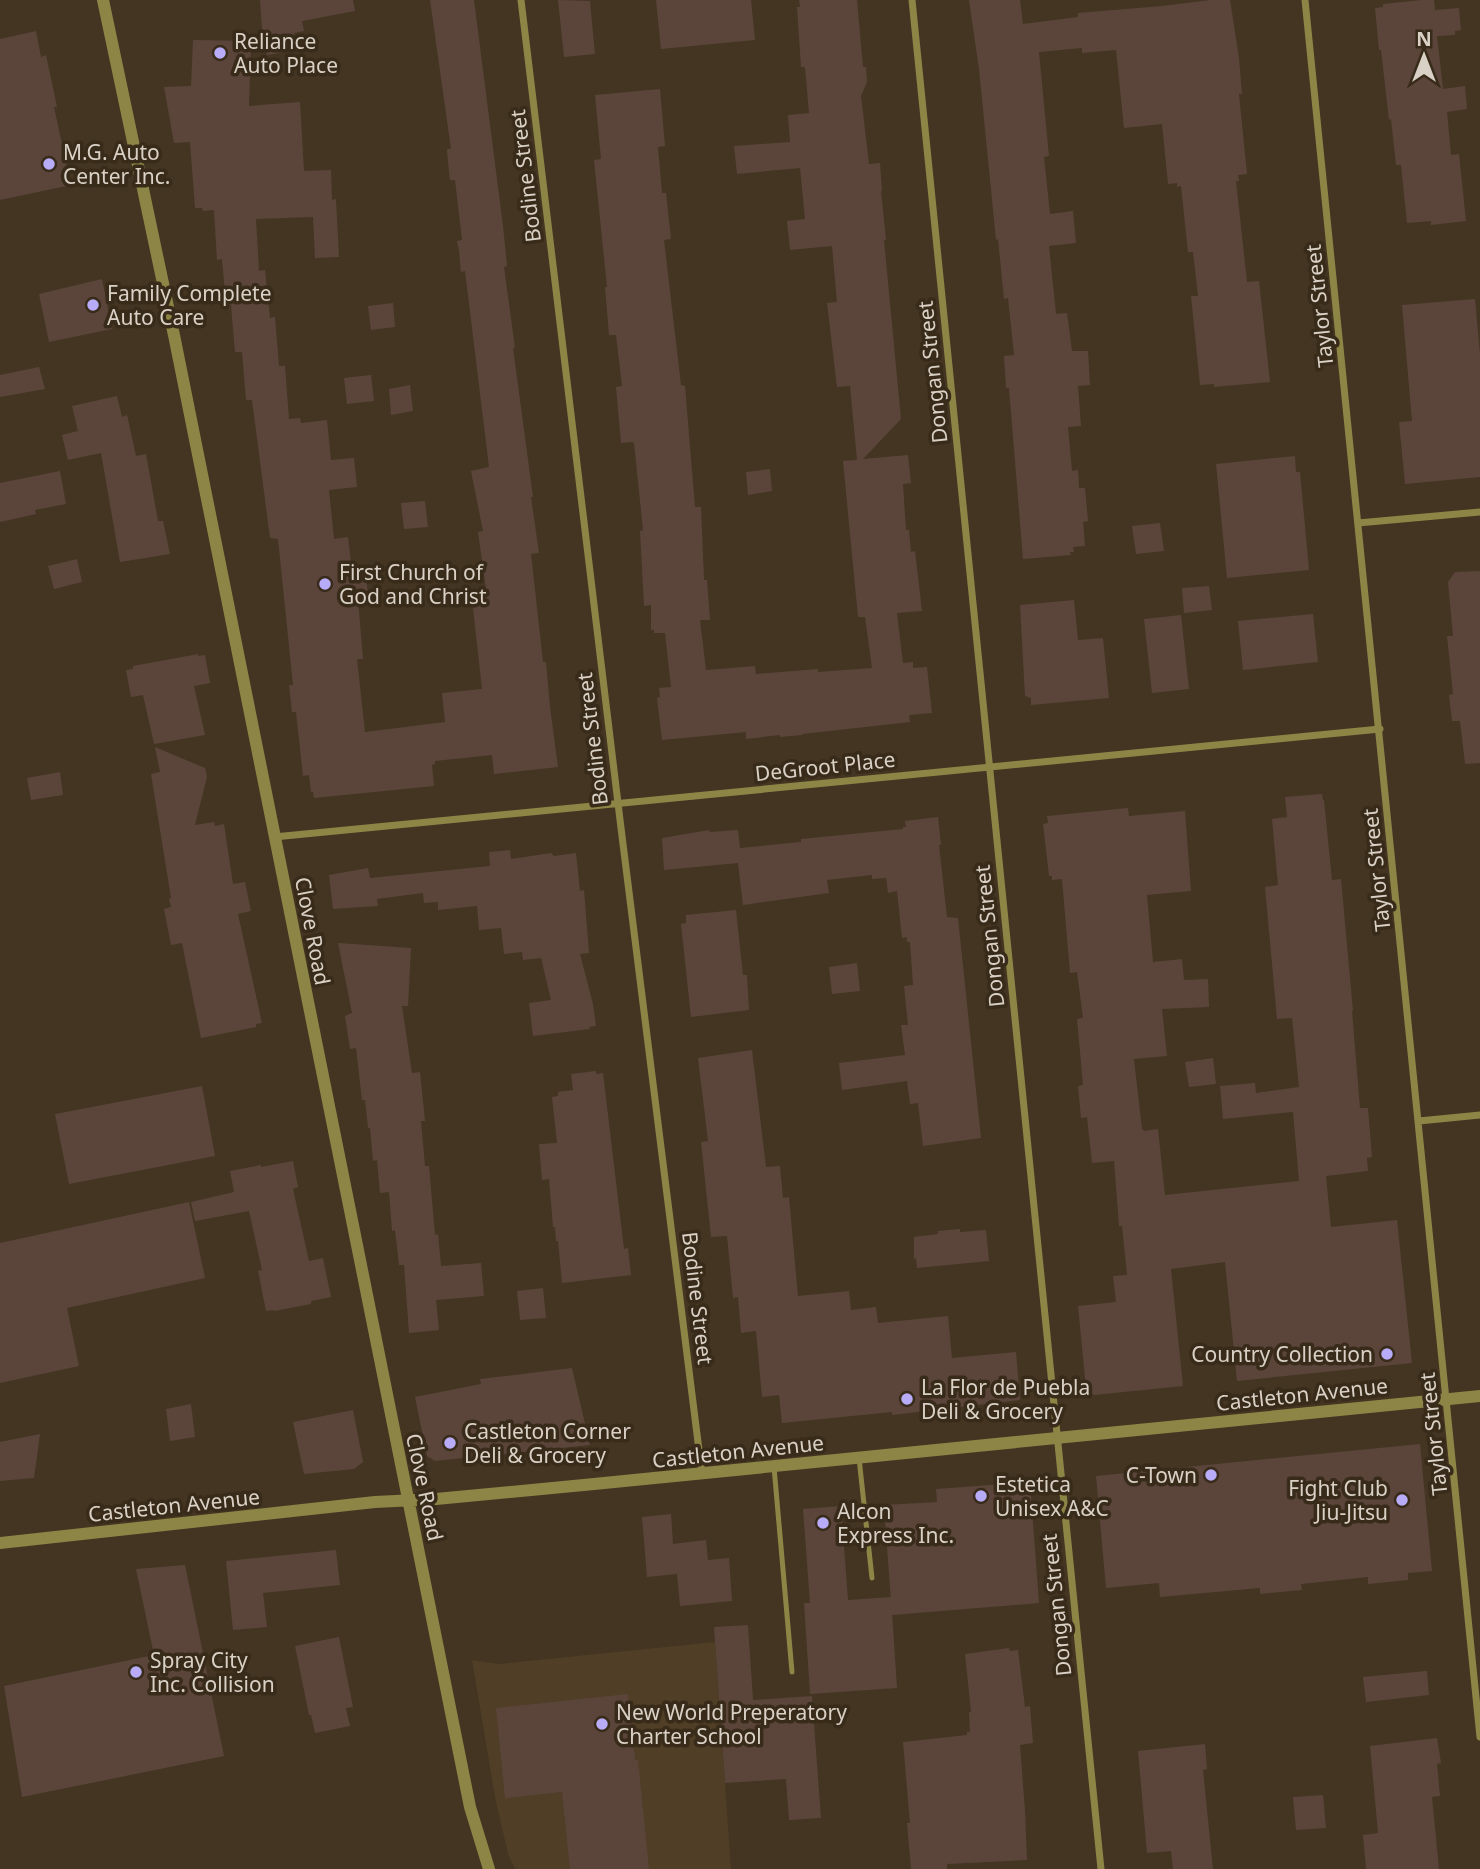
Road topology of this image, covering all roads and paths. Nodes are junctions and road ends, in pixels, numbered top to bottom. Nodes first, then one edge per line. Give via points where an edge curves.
1 (103, 0) edge
2 (521, 0) edge
3 (912, 0) edge
4 (1305, 0) edge
5 (1480, 512) edge
6 (1358, 523) junction
7 (1380, 729) junction
8 (990, 767) junction
9 (618, 804) junction
10 (274, 837) junction
11 (1480, 1115) edge
12 (1419, 1121) junction
13 (1480, 1396) edge
14 (1447, 1399) junction
15 (1057, 1439) junction
16 (859, 1458) junction
17 (774, 1467) junction
18 (702, 1474) junction
19 (408, 1500) junction
20 (0, 1542) edge
21 (872, 1578) dead end
22 (792, 1672) dead end
23 (1480, 1737) edge
24 (489, 1869) edge
25 (1101, 1869) edge

1 - 10 street, Clove Road
2 - 9 street, Bodine Street
3 - 8 street, Dongan Street
4 - 6 street, Taylor Street
5 - 6 street
6 - 7 street, Taylor Street
7 - 8 street, DeGroot Place
7 - 12 street, Taylor Street
8 - 9 street, DeGroot Place
8 - 15 street, Dongan Street
9 - 10 street, DeGroot Place
9 - 18 street, Bodine Street
10 - 19 street, Clove Road
11 - 12 street
12 - 14 street, Taylor Street
13 - 14 street, Castleton Avenue
14 - 15 street, Castleton Avenue
14 - 23 street, Taylor Street
15 - 16 street, Castleton Avenue
15 - 25 street, Dongan Street
16 - 17 street, Castleton Avenue
16 - 21 lane
17 - 18 street, Castleton Avenue
17 - 22 lane
18 - 19 street, Castleton Avenue
19 - 20 street, Castleton Avenue
19 - 24 street, Clove Road via 470,1807

